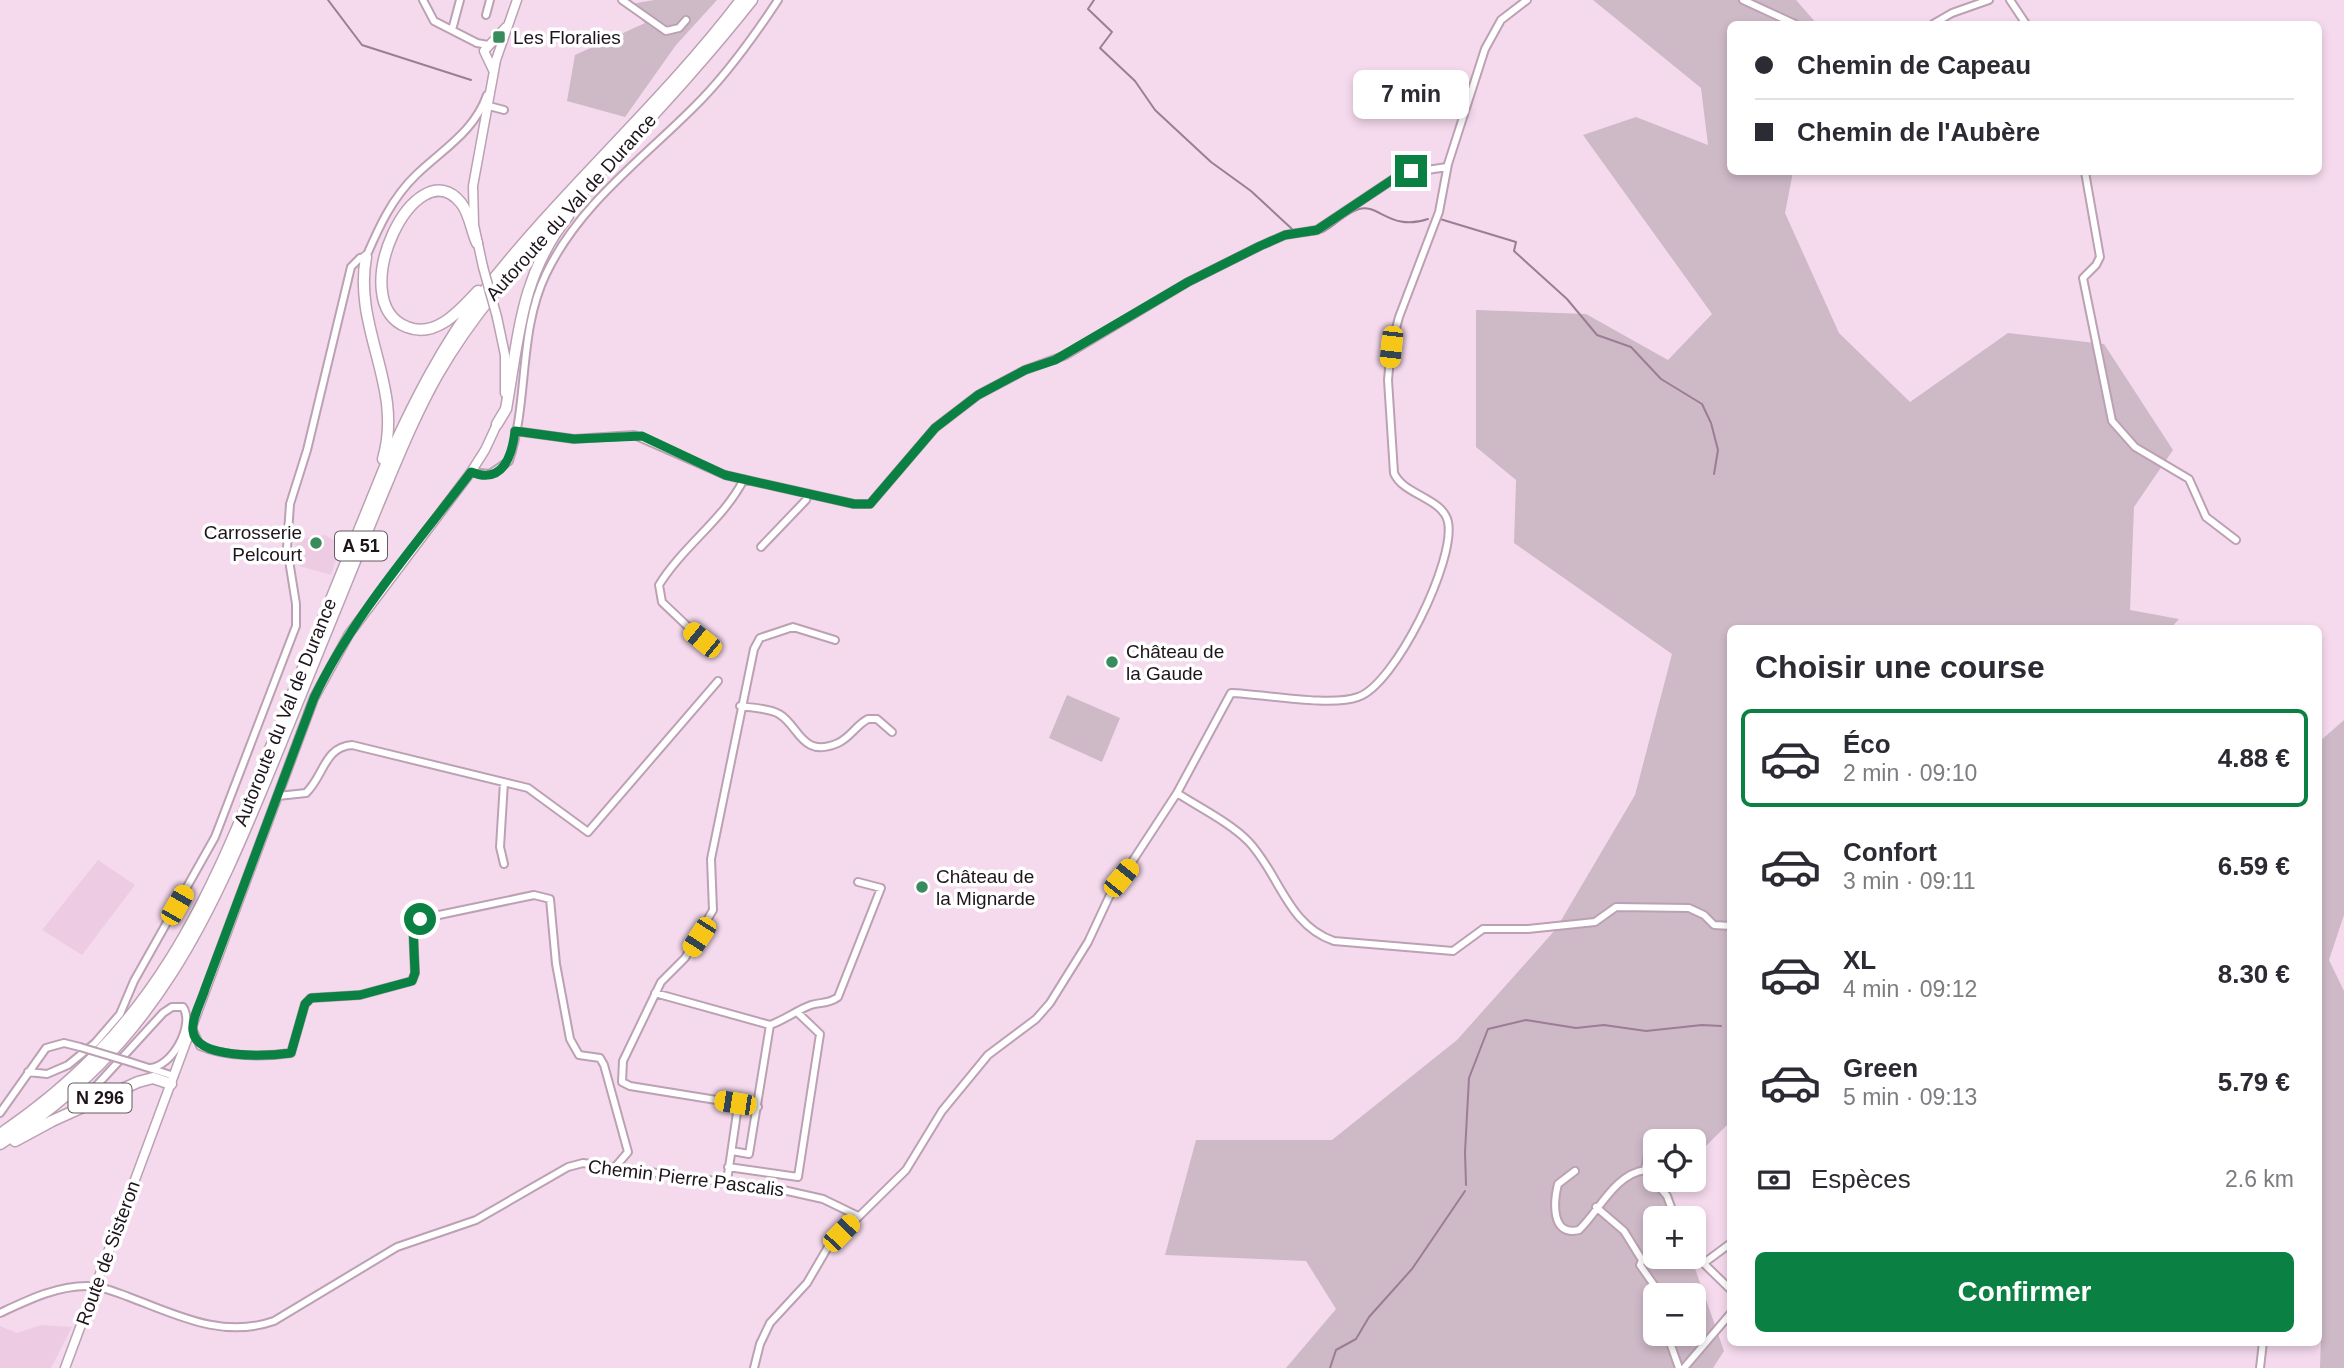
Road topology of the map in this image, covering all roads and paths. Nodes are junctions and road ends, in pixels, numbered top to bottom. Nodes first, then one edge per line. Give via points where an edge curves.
1 (423, 0) edge
2 (460, 0) edge
3 (490, 0) edge
4 (517, 0) edge
5 (622, 0) edge
6 (741, 0) edge
7 (752, 0) edge
8 (778, 0) edge
9 (1527, 0) edge
10 (1743, 0) edge
11 (1989, 0) edge
12 (2010, 0) edge
13 (434, 1) edge
14 (426, 8) junction
15 (486, 15) dead end
16 (686, 20) dead end
17 (1788, 21) edge
18 (1938, 21) edge
19 (2024, 21) edge
20 (452, 30) junction
21 (491, 47) junction
22 (493, 61) junction
23 (701, 63) junction
24 (495, 74) junction
25 (489, 107) junction
26 (505, 110) dead end
27 (486, 125) junction
28 (469, 129) junction
29 (1447, 167) junction
30 (2086, 175) edge
31 (536, 230) junction
32 (477, 243) junction
33 (366, 257) junction
34 (497, 425) junction
35 (515, 431) junction
36 (471, 472) junction
37 (744, 479) junction
38 (808, 494) junction
39 (2236, 540) dead end
40 (761, 547) dead end
41 (324, 615) junction
42 (702, 640) dead end
43 (835, 640) dead end
44 (718, 681) dead end
45 (740, 706) junction
46 (892, 732) dead end
47 (504, 782) junction
48 (1177, 793) junction
49 (278, 796) junction
50 (504, 864) dead end
51 (858, 882) dead end
52 (1727, 926) edge
53 (205, 989) junction
54 (655, 993) junction
55 (798, 1013) junction
56 (770, 1025) junction
57 (192, 1028) junction
58 (150, 1068) junction
59 (28, 1072) junction
60 (170, 1080) junction
61 (735, 1103) junction
62 (758, 1107) junction
63 (72, 1111) junction
64 (0, 1113) edge
65 (0, 1134) edge
66 (0, 1144) edge
67 (0, 1151) edge
68 (732, 1151) junction
69 (616, 1166) junction
70 (729, 1167) junction
71 (1643, 1170) edge
72 (1575, 1171) dead end
73 (727, 1181) junction
74 (1597, 1207) junction
75 (858, 1216) junction
76 (1727, 1246) edge
77 (1706, 1262) edge
78 (1706, 1265) edge
79 (1653, 1283) edge
80 (95, 1286) junction
81 (1727, 1286) edge
82 (0, 1313) edge
83 (1727, 1317) edge
84 (1672, 1346) edge
85 (2263, 1346) edge
86 (65, 1368) edge
87 (754, 1368) edge
88 (1681, 1368) edge
89 (2260, 1368) edge

1 - 14 street
2 - 20 street
3 - 15 street
4 - 21 main road via 510,22
5 - 16 street via 666,31 679,28
6 - 31 highway, Autoroute du Val de Durance / A 51 via 669,87
7 - 23 highway, Autoroute du Val de Durance / A 51
8 - 35 street via 723,77 596,201 564,241 545,277 531,320
9 - 29 street via 1509,11 1491,36
10 - 17 street
11 - 18 street
12 - 19 street
13 - 14 street
14 - 20 street via 434,22
20 - 21 street
21 - 22 main road
21 - 22 main road via 500,56
22 - 24 main road
23 - 34 highway via 566,219 540,258 525,298 506,409
23 - 66 highway, Autoroute du Val de Durance / A 51 via 513,268 455,346 405,440 228,871 191,945 137,1022 100,1064 37,1119
24 - 25 main road, Route de Sisteron
24 - 28 street
25 - 26 street
25 - 27 main road, Route de Sisteron
27 - 28 street
27 - 32 main road, Route de Sisteron via 473,186
28 - 33 street via 416,175 395,200
29 - 38 street via 1401,174 1317,230 1285,235 1260,246 1188,282 1055,360 978,395 935,428 870,504
29 - 48 street via 1439,212 1399,317 1388,380 1397,481 1447,519 1432,595 1402,649 1367,694 1338,700 1231,693
30 - 39 street via 2100,257 2083,278 2112,421 2135,447 2189,479 2206,517
31 - 32 highway via 448,320 425,330 397,322 384,302 382,276 396,230 415,199 440,192 456,198
31 - 41 highway, Autoroute du Val de Durance / A 51 via 456,330 416,399
32 - 34 main road, Route de Sisteron, bridge via 506,372
33 - 41 highway via 364,307 385,383 389,427 382,461
33 - 59 street via 353,264 348,276 290,504 287,548 296,626 215,837 106,1032 59,1070 42,1075
34 - 36 main road, Route de Sisteron
35 - 36 street via 505,466 491,474
35 - 37 street via 574,439 642,436 700,466
36 - 49 main road, Route de Sisteron via 333,659
37 - 38 street
37 - 42 street via 659,585 662,602
38 - 40 street
41 - 65 highway, Autoroute du Val de Durance / A 51 via 220,870 179,950 93,1059
43 - 45 street via 793,627 760,638
44 - 47 street via 588,832 542,796
45 - 46 street via 780,714 800,738 819,746 849,738 868,719 877,719
45 - 54 street via 711,859 713,910 685,958
47 - 49 street via 352,746 336,749 306,793
47 - 50 street via 500,847
48 - 52 street via 1247,840 1293,910 1334,941 1453,951 1483,929 1595,922 1624,906 1689,908 1714,925
48 - 75 street via 1110,897 1050,1003 980,1064 942,1111 905,1170
49 - 53 main road, Route de Sisteron
51 - 55 street via 881,888 843,989 832,1002
53 - 57 main road, Route de Sisteron
53 - 60 main road, Route de Sisteron
54 - 56 street
54 - 61 street via 623,1060 622,1082
55 - 56 street
55 - 70 street via 820,1034 798,1177
56 - 62 street
57 - 60 main road, Route de Sisteron
57 - 69 street via 200,1046 212,1051 291,1053 305,1004 311,998 360,995 412,981 413,926 420,919 534,895 544,897 553,904 553,943 570,1039 579,1055 600,1058 604,1065 628,1152
58 - 59 street, bridge via 64,1043 39,1054
58 - 60 street
58 - 63 street via 173,1057 186,1020 183,1007 163,1013
59 - 64 street
60 - 63 highway, N 296 via 145,1079
60 - 80 main road, Route de Sisteron
61 - 62 street
61 - 68 street
62 - 68 street via 749,1154
63 - 67 highway, N 296
68 - 70 street
69 - 73 street, Chemin Pierre Pascalis
69 - 80 street, Chemin Pierre Pascalis via 583,1163 568,1167 492,1213 397,1247 259,1326 206,1326
70 - 73 street
71 - 74 street via 1635,1171
72 - 74 street via 1558,1184 1555,1218 1565,1227 1579,1230
73 - 75 street, Chemin Pierre Pascalis via 823,1199
74 - 79 street via 1624,1231
75 - 87 street via 770,1323
76 - 77 street
78 - 81 street
80 - 82 street via 61,1288
80 - 86 main road, Route de Sisteron
83 - 88 street
84 - 88 street
85 - 89 street

